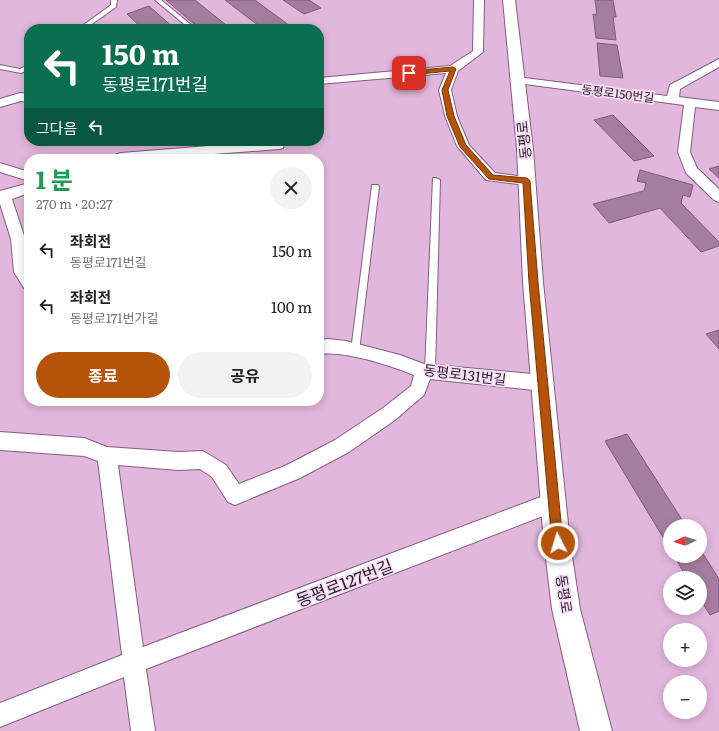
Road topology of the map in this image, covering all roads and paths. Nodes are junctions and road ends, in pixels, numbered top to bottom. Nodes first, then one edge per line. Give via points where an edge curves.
1 (114, 0) edge
2 (158, 0) edge
3 (479, 0) edge
4 (509, 0) edge
5 (88, 24) edge
6 (187, 24) edge
7 (719, 62) edge
8 (0, 67) edge
9 (24, 69) edge
10 (453, 69) junction
11 (517, 80) junction
12 (324, 81) edge
13 (719, 92) edge
14 (24, 97) edge
15 (673, 100) junction
16 (690, 102) junction
17 (0, 103) edge
18 (704, 104) junction
19 (719, 106) edge
20 (266, 146) edge
21 (158, 154) edge
22 (0, 168) edge
23 (24, 175) edge
24 (436, 180) dead end
25 (527, 181) junction
26 (375, 187) dead end
27 (24, 190) edge
28 (2, 197) edge
29 (719, 197) edge
30 (24, 275) edge
31 (324, 346) edge
32 (355, 351) junction
33 (427, 371) junction
34 (543, 383) junction
35 (0, 441) edge
36 (107, 456) junction
37 (554, 502) junction
38 (134, 662) junction
39 (0, 715) edge
40 (143, 731) edge
41 (596, 731) edge

1 - 5 lane via 114,6
2 - 6 lane
3 - 10 street via 478,52
4 - 11 main road, 동평로
7 - 15 street via 674,87
8 - 9 lane via 21,71
10 - 12 street
10 - 25 street via 445,90 450,116 463,146 491,177
11 - 15 street, 동평로150번길
11 - 25 main road, 동평로
13 - 18 street
14 - 17 street
15 - 16 street, 동평로150번길
16 - 18 street, 동평로150번길
16 - 29 street via 684,152 691,170
18 - 19 street, 동평로150번길
20 - 21 street
22 - 23 street
24 - 33 lane
25 - 34 main road, 동평로
26 - 32 lane
27 - 28 street
28 - 30 street via 18,239
31 - 32 street, 동평로131번길
32 - 33 street, 동평로131번길
33 - 34 street, 동평로131번길
33 - 36 street via 418,390 342,446 293,472 234,495 219,471 204,460 178,461
34 - 37 main road, 동평로
35 - 36 street via 84,448
36 - 38 street
37 - 38 street, 동평로127번길
37 - 41 main road, 동평로 via 566,609
38 - 39 street, 동평로127번길
38 - 40 street

